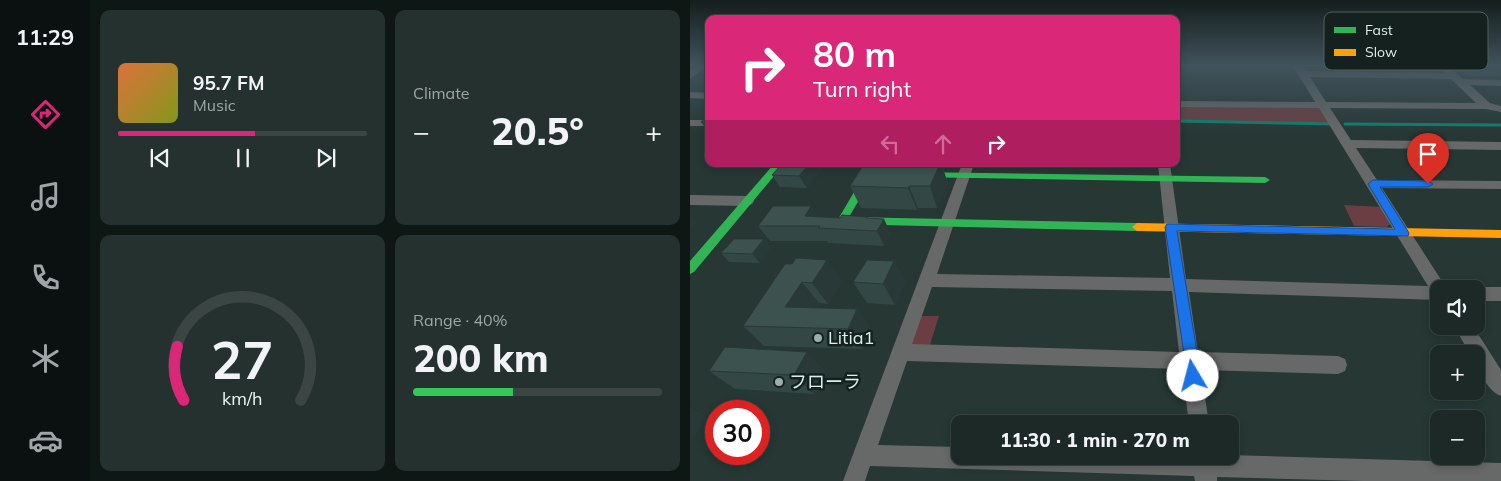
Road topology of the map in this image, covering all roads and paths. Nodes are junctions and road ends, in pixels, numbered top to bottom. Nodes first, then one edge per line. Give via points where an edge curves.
1 (1313, 88) edge
2 (1467, 88) edge
3 (690, 96) edge
4 (705, 96) edge
5 (1180, 104) edge
6 (1324, 105) junction
7 (1486, 106) junction
8 (1501, 109) edge
9 (1348, 144) junction
10 (1501, 146) edge
11 (776, 167) edge
12 (966, 170) edge
13 (1165, 171) edge
14 (888, 175) edge
15 (907, 175) edge
16 (1265, 180) dead end
17 (1373, 184) junction
18 (1501, 185) edge
19 (690, 200) edge
20 (747, 201) junction
21 (947, 222) junction
22 (1171, 227) junction
23 (1404, 233) junction
24 (1501, 234) edge
25 (690, 269) edge
26 (926, 280) junction
27 (1433, 280) edge
28 (1179, 285) junction
29 (1430, 293) edge
30 (1485, 294) edge
31 (1501, 294) edge
32 (1470, 335) edge
33 (900, 352) junction
34 (1191, 360) junction
35 (1338, 365) dead end
36 (1496, 370) edge
37 (1501, 388) edge
38 (1198, 415) edge
39 (863, 455) junction
40 (1205, 467) edge
41 (1501, 474) edge
42 (854, 481) edge

1 - 6 street
2 - 7 street
3 - 4 street
5 - 6 street
6 - 7 street
6 - 9 street
7 - 8 street
9 - 10 street
9 - 17 street
11 - 20 street
12 - 13 street
12 - 15 street
12 - 21 street
13 - 16 street
13 - 22 street
14 - 21 street via 869,175 842,221
17 - 18 street
17 - 23 street
19 - 20 street
20 - 25 street
21 - 22 street
21 - 26 street
22 - 23 street
22 - 28 street
23 - 24 street
23 - 27 street
26 - 28 street
26 - 33 street
28 - 29 street
28 - 34 street
30 - 31 street
32 - 36 street
33 - 34 street
33 - 39 street
34 - 35 street
34 - 38 street
36 - 37 street
39 - 40 street
39 - 42 street
40 - 41 street

